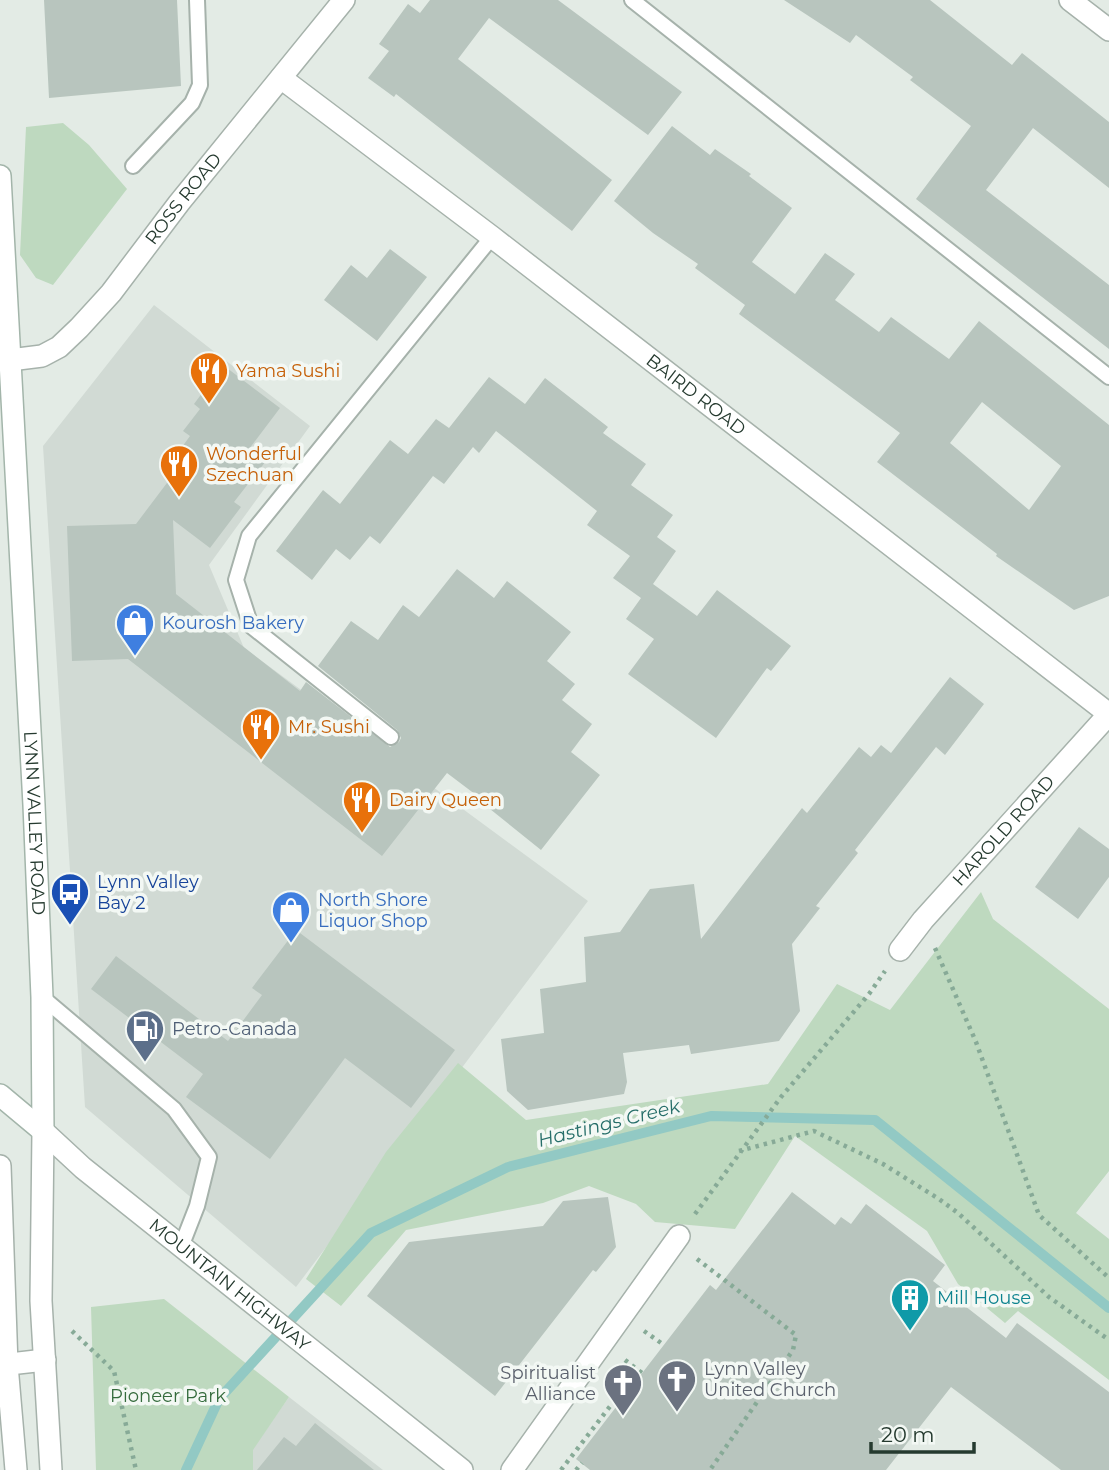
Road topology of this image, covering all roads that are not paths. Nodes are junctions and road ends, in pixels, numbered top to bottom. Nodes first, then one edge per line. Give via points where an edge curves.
1 (197, 0) edge
2 (344, 0) edge
3 (632, 0) edge
4 (1070, 0) edge
5 (1109, 30) edge
6 (281, 78) junction
7 (133, 166) dead end
8 (0, 176) edge
9 (492, 237) junction
10 (5, 358) edge
11 (1109, 377) edge
12 (1109, 714) edge
13 (391, 737) dead end
14 (900, 950) road end
15 (42, 997) junction
16 (0, 1095) edge
17 (43, 1131) junction
18 (0, 1166) edge
19 (677, 1239) road end
20 (181, 1247) junction
21 (45, 1360) junction
22 (4, 1365) edge
23 (16, 1470) edge
24 (51, 1470) edge
25 (462, 1470) edge
26 (512, 1470) edge

1 - 7 lane via 200,85 192,103
2 - 6 street, ROSS ROAD
3 - 11 lane
4 - 5 street
6 - 9 street, BAIRD ROAD
6 - 10 street, ROSS ROAD via 79,328 42,356
8 - 10 street, LYNN VALLEY ROAD
9 - 12 street, BAIRD ROAD
9 - 13 lane via 249,536 236,580 251,626
10 - 15 street, LYNN VALLEY ROAD
12 - 14 street, HAROLD ROAD
15 - 17 street, LYNN VALLEY ROAD
15 - 20 lane via 174,1109 209,1157
16 - 17 street, MOUNTAIN HIGHWAY
17 - 20 street, MOUNTAIN HIGHWAY
17 - 21 street, LYNN VALLEY ROAD
18 - 22 street
19 - 26 street
20 - 25 street, MOUNTAIN HIGHWAY
21 - 22 street
21 - 24 street, LYNN VALLEY ROAD
22 - 23 street

